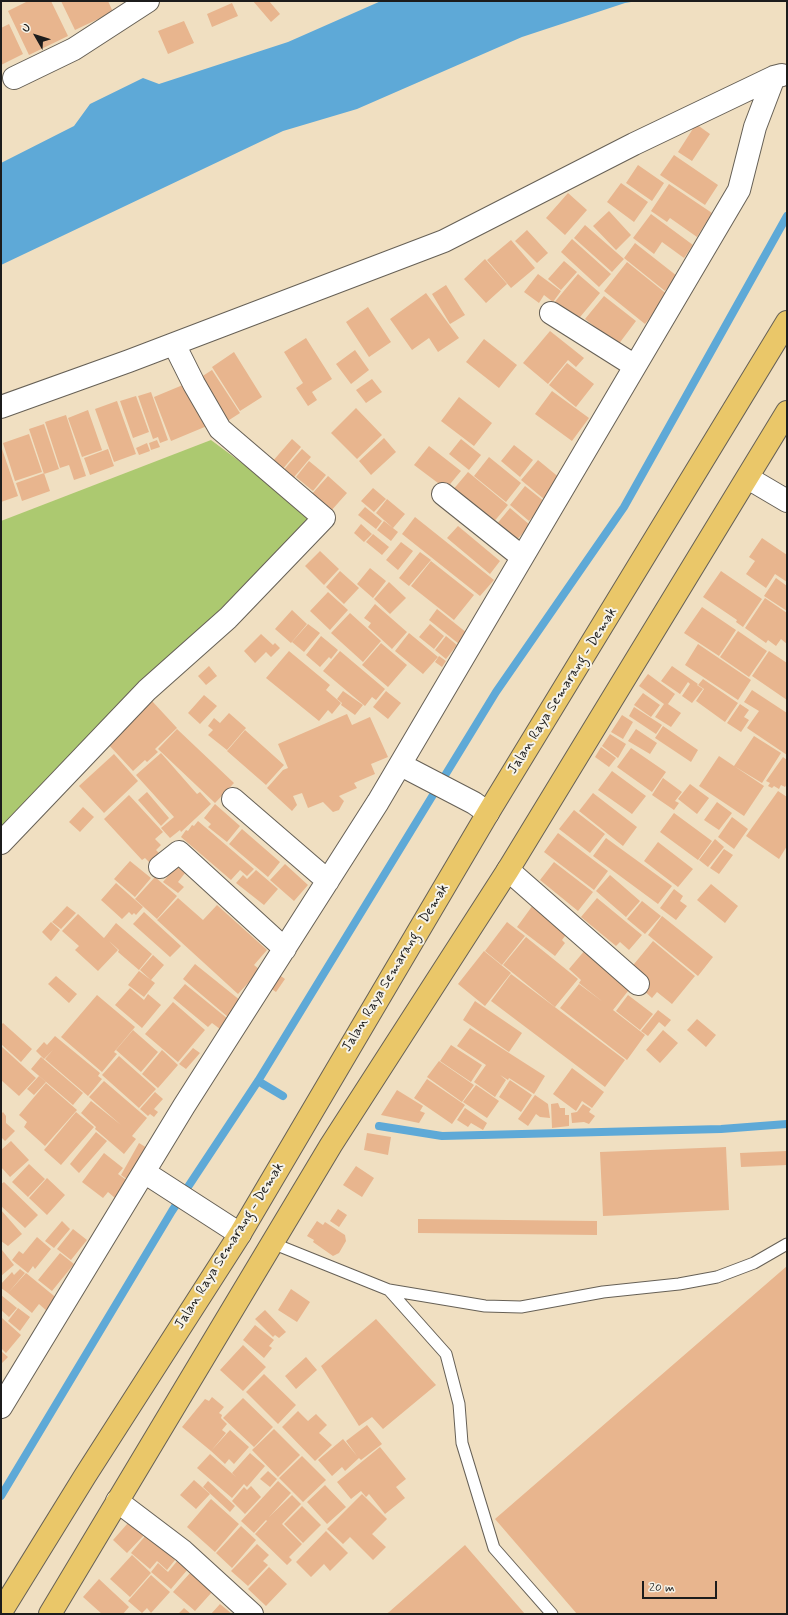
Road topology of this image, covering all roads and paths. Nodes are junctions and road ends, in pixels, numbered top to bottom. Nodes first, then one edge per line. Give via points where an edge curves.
1 (148, 1) edge
2 (780, 76) edge
3 (14, 78) dead end
4 (551, 313) dead end
5 (787, 322) edge
6 (174, 344) junction
7 (635, 366) junction
8 (1, 407) edge
9 (787, 412) edge
10 (748, 478) junction
11 (443, 494) dead end
12 (787, 501) edge
13 (522, 557) junction
14 (405, 766) junction
15 (233, 799) dead end
16 (481, 808) junction
17 (1, 843) edge
18 (160, 866) dead end
19 (508, 870) junction
20 (328, 881) junction
21 (285, 949) junction
22 (638, 984) dead end
23 (144, 1172) junction
24 (240, 1234) junction
25 (272, 1243) junction
26 (787, 1244) edge
27 (389, 1290) junction
28 (1, 1407) edge
29 (117, 1501) junction
30 (1, 1612) edge
31 (50, 1614) edge
32 (252, 1614) edge
33 (552, 1614) edge

1 - 3 street via 74,49
2 - 6 street via 634,144 444,241
2 - 7 street via 755,127 739,190
4 - 7 street
5 - 16 highway, Jalan Raya Semarang - Demak
6 - 8 street
6 - 17 street via 220,429 324,518 228,618 147,690
7 - 13 street
9 - 10 highway
10 - 12 street
10 - 19 highway
11 - 13 street
13 - 14 street
14 - 16 street
14 - 20 street
15 - 20 street
16 - 24 highway, Jalan Raya Semarang - Demak
18 - 21 street via 179,852
19 - 22 street
19 - 25 highway via 331,1145
20 - 21 street
21 - 23 street
23 - 24 street
23 - 28 street
24 - 30 highway, Jalan Raya Semarang - Demak
25 - 27 lane
25 - 29 highway
26 - 27 lane via 754,1263 717,1277 603,1292 521,1307 485,1306
27 - 33 lane via 446,1354 460,1404 462,1443 494,1548
29 - 31 highway
29 - 32 street via 183,1551

